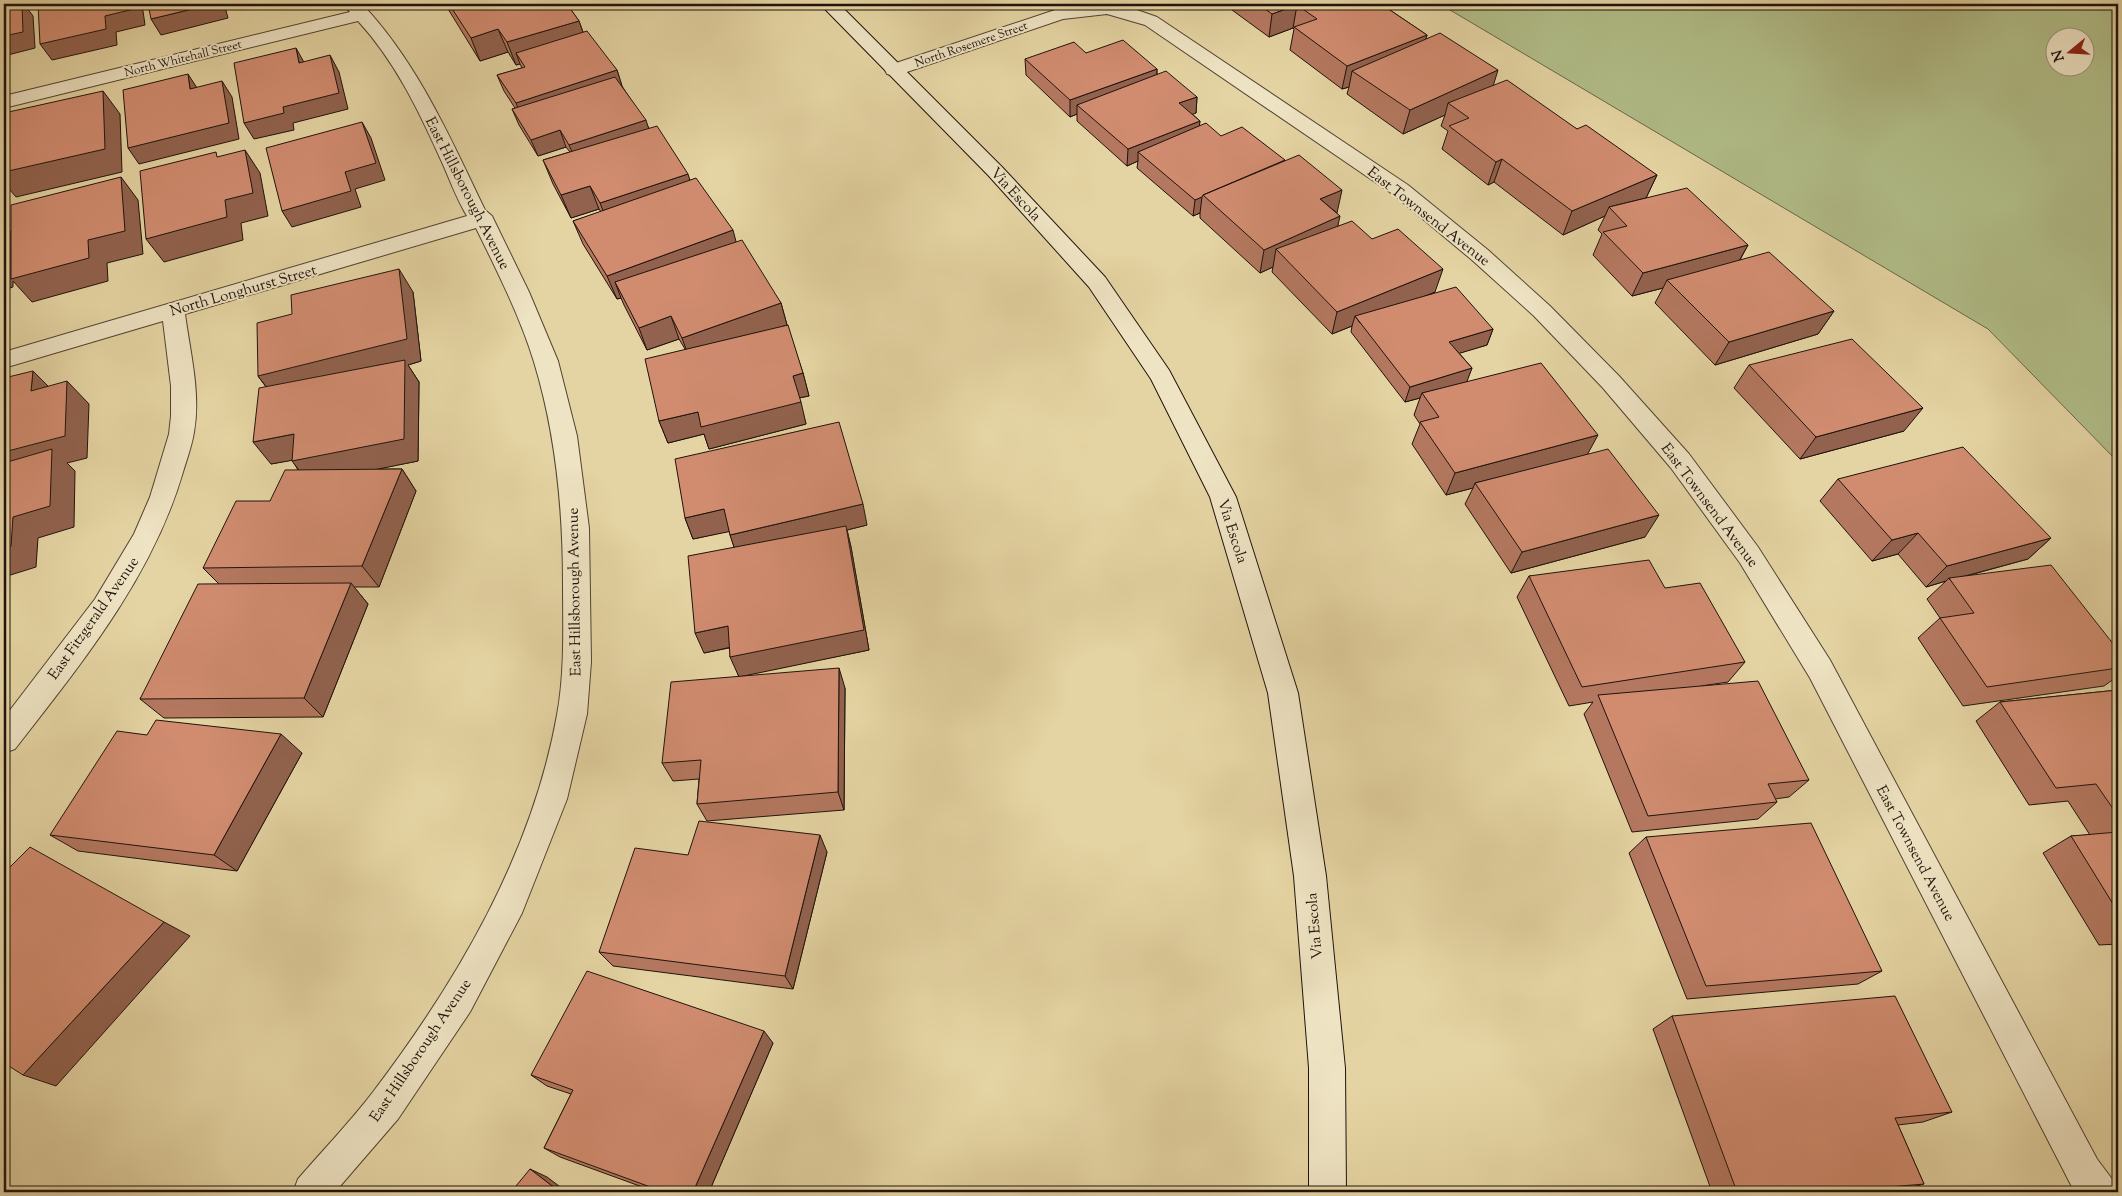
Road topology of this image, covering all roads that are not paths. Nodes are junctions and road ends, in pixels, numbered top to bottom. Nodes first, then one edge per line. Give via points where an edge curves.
1 (829, 4) edge
2 (358, 9) edge
3 (1107, 9) joint
4 (894, 70) junction
5 (4, 102) edge
6 (482, 219) junction
7 (172, 310) junction
8 (4, 360) edge
9 (4, 740) edge
10 (311, 1192) edge
11 (1328, 1192) edge
12 (2099, 1192) edge

1 - 4 street, Via Escola
2 - 5 street, North Whitehall Street
2 - 6 street, East Hillsborough Avenue via 383,36 406,69 476,214
3 - 4 street, North Rosemere Street via 1061,14
3 - 12 street, East Townsend Avenue via 1151,21 1401,190 1542,311 1611,382 1680,461 1749,555 1820,669 2084,1172
4 - 11 street, Via Escola via 995,171 1097,282 1161,376 1223,497 1283,693 1311,886 1326,1068
6 - 7 street, North Longhurst Street
6 - 10 street, East Hillsborough Avenue via 518,292 546,361 565,436 576,528 577,662 572,714 552,799 511,902 458,1000 384,1106
7 - 8 street, North Longhurst Street
7 - 9 street, East Fitzgerald Avenue via 182,381 182,423 169,485 142,548 109,601

